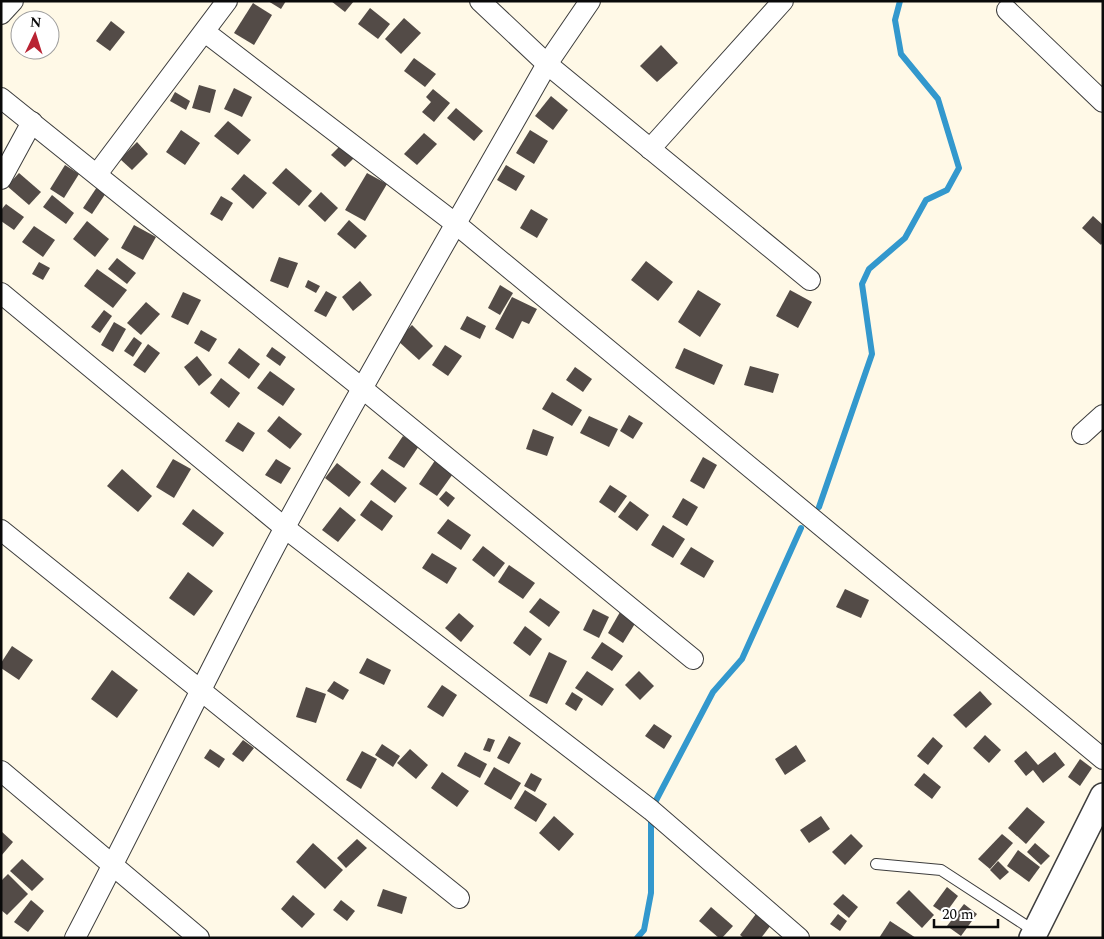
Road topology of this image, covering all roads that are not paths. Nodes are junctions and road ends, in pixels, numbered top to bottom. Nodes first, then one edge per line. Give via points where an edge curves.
1 (13, 1) edge
2 (227, 1) edge
3 (480, 1) edge
4 (590, 1) edge
5 (783, 1) edge
6 (1007, 10) dead end
7 (1, 14) edge
8 (205, 32) junction
9 (547, 64) junction
10 (1, 98) edge
11 (1102, 100) edge
12 (32, 122) junction
13 (650, 149) junction
14 (97, 174) junction
15 (1, 179) edge
16 (456, 224) junction
17 (810, 280) dead end
18 (1, 294) edge
19 (363, 388) junction
20 (1103, 415) edge
21 (1082, 434) dead end
22 (285, 528) junction
23 (1, 530) edge
24 (693, 659) dead end
25 (200, 690) junction
26 (1103, 759) edge
27 (1, 771) edge
28 (1103, 796) edge
29 (876, 864) dead end
30 (112, 866) junction
31 (459, 898) dead end
32 (1038, 936) edge
33 (75, 938) edge
34 (199, 938) edge
35 (798, 938) edge

1 - 7 street
2 - 8 street
3 - 9 street
4 - 9 street
5 - 13 street
6 - 11 street
8 - 14 street
8 - 16 street
9 - 13 street
9 - 16 street
10 - 12 street
12 - 14 street
12 - 15 street
13 - 17 street
14 - 19 street
16 - 19 street
16 - 26 street
18 - 22 street
19 - 22 street
19 - 24 street
20 - 21 street
22 - 25 street
22 - 35 street via 651,810
23 - 25 street
25 - 30 street
25 - 31 street
27 - 30 street
28 - 32 street
29 - 32 lane via 941,870
30 - 33 street
30 - 34 street

